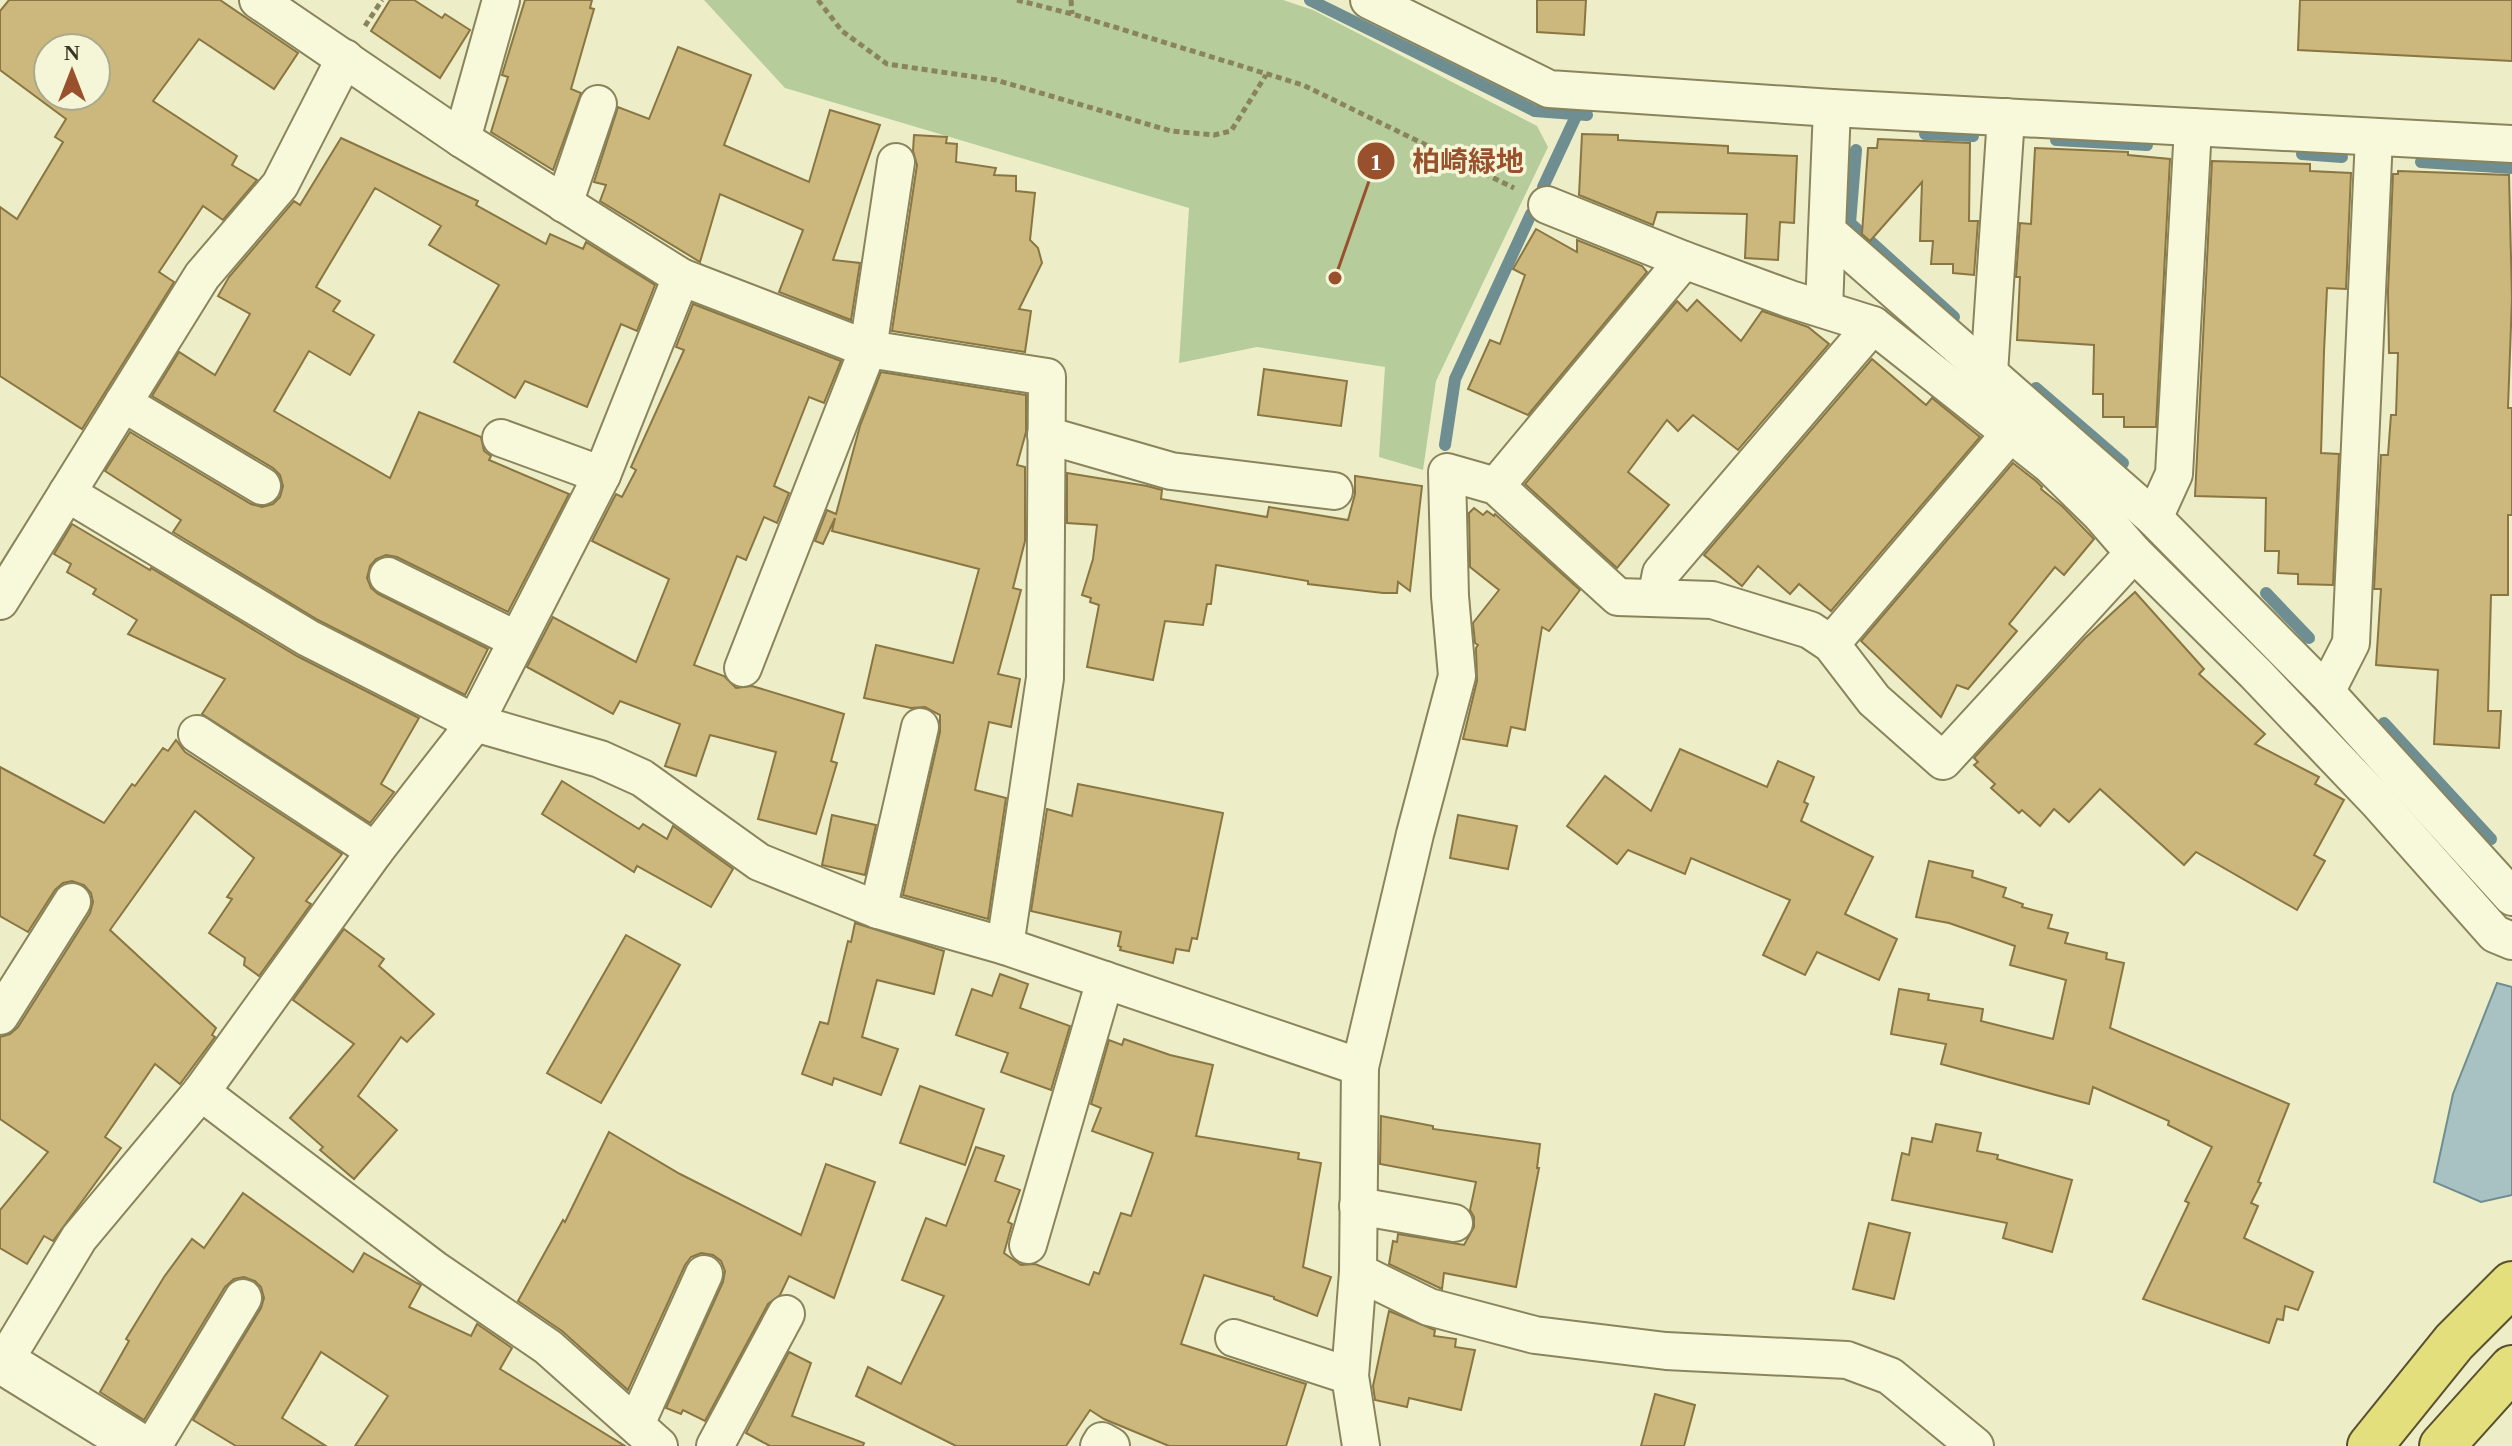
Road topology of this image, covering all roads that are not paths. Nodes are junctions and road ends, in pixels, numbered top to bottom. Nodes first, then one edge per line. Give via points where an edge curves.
1 (258, 0) edge
2 (501, 0) edge
3 (1369, 0) edge
4 (345, 58) junction
5 (598, 104) dead end
6 (1832, 108) junction
7 (2006, 117) junction
8 (2193, 127) junction
9 (2374, 137) junction
10 (462, 139) junction
11 (2512, 144) edge
12 (896, 162) dead end
13 (564, 204) junction
14 (1547, 205) road end
15 (1827, 231) junction
16 (1684, 260) junction
17 (681, 277) junction
18 (1824, 309) junction
19 (1873, 325) junction
20 (868, 349) junction
21 (1989, 373) junction
22 (123, 403) junction
23 (1046, 435) junction
24 (2009, 435) junction
25 (501, 438) dead end
26 (602, 475) junction
27 (262, 486) dead end
28 (1496, 486) junction
29 (1334, 491) dead end
30 (67, 493) junction
31 (2154, 518) junction
32 (2134, 553) junction
33 (388, 576) dead end
34 (1656, 598) junction
35 (0, 601) edge
36 (517, 640) junction
37 (1831, 644) junction
38 (743, 668) dead end
39 (2326, 692) junction
40 (475, 723) junction
41 (920, 727) dead end
42 (197, 734) dead end
43 (375, 851) junction
44 (2508, 883) edge
45 (72, 902) dead end
46 (878, 910) junction
47 (2512, 941) edge
48 (1005, 946) junction
49 (1105, 980) junction
50 (0, 1016) edge
51 (1360, 1067) junction
52 (201, 1092) junction
53 (1358, 1206) junction
54 (1454, 1223) dead end
55 (1028, 1245) dead end
56 (1358, 1272) junction
57 (704, 1274) dead end
58 (2512, 1284) edge
59 (243, 1298) dead end
60 (786, 1314) dead end
61 (1234, 1338) dead end
62 (2, 1361) edge
63 (2512, 1368) edge
64 (1350, 1376) junction
65 (647, 1435) edge
66 (139, 1446) edge
67 (153, 1446) edge
68 (715, 1446) edge
69 (1099, 1446) edge
70 (1111, 1446) edge
71 (1361, 1446) edge
72 (1975, 1446) edge
73 (2370, 1446) edge
74 (2442, 1446) edge

1 - 4 street
2 - 10 street
3 - 6 street via 1549,89
4 - 10 street
4 - 22 street via 280,185 202,276
5 - 13 street
6 - 7 street
6 - 15 street
7 - 8 street
7 - 21 street
8 - 9 street
8 - 31 street via 2174,474
9 - 11 street
9 - 39 street via 2351,643
10 - 13 street
12 - 20 street
13 - 17 street
14 - 16 street
15 - 18 street
15 - 21 street
16 - 18 street
16 - 28 street
17 - 20 street
17 - 26 street
18 - 19 street
19 - 24 street
19 - 34 street via 1661,573
20 - 23 street via 1047,377
20 - 38 street
21 - 31 street
22 - 27 street
22 - 30 street
23 - 29 street via 1171,471
23 - 48 street via 1045,678
24 - 32 street via 2050,465
24 - 37 street
25 - 26 street
26 - 36 street
28 - 34 street via 1618,597
28 - 51 street via 1447,472 1457,676
30 - 35 street
30 - 40 street via 308,638
31 - 39 street
32 - 37 street via 1943,761 1874,700
32 - 47 street via 2358,781 2495,934
33 - 36 street
34 - 37 street via 1712,600 1810,630
36 - 40 street
39 - 44 street
40 - 43 street
40 - 46 street via 600,759 642,778 759,862
41 - 46 street
42 - 43 street
43 - 52 street
45 - 50 street
46 - 48 street
48 - 49 street
49 - 51 street
49 - 55 street
51 - 53 street
52 - 62 street via 79,1238
52 - 65 street via 434,1269 548,1347
53 - 54 street
53 - 56 street
56 - 64 street
56 - 72 street via 1429,1307 1535,1335 1666,1351 1847,1360 1890,1376
57 - 65 street
58 - 73 highway via 2454,1342
59 - 67 street
60 - 68 street
61 - 64 street
62 - 66 street
63 - 74 highway
64 - 71 street
69 - 70 street via 1102,1441

